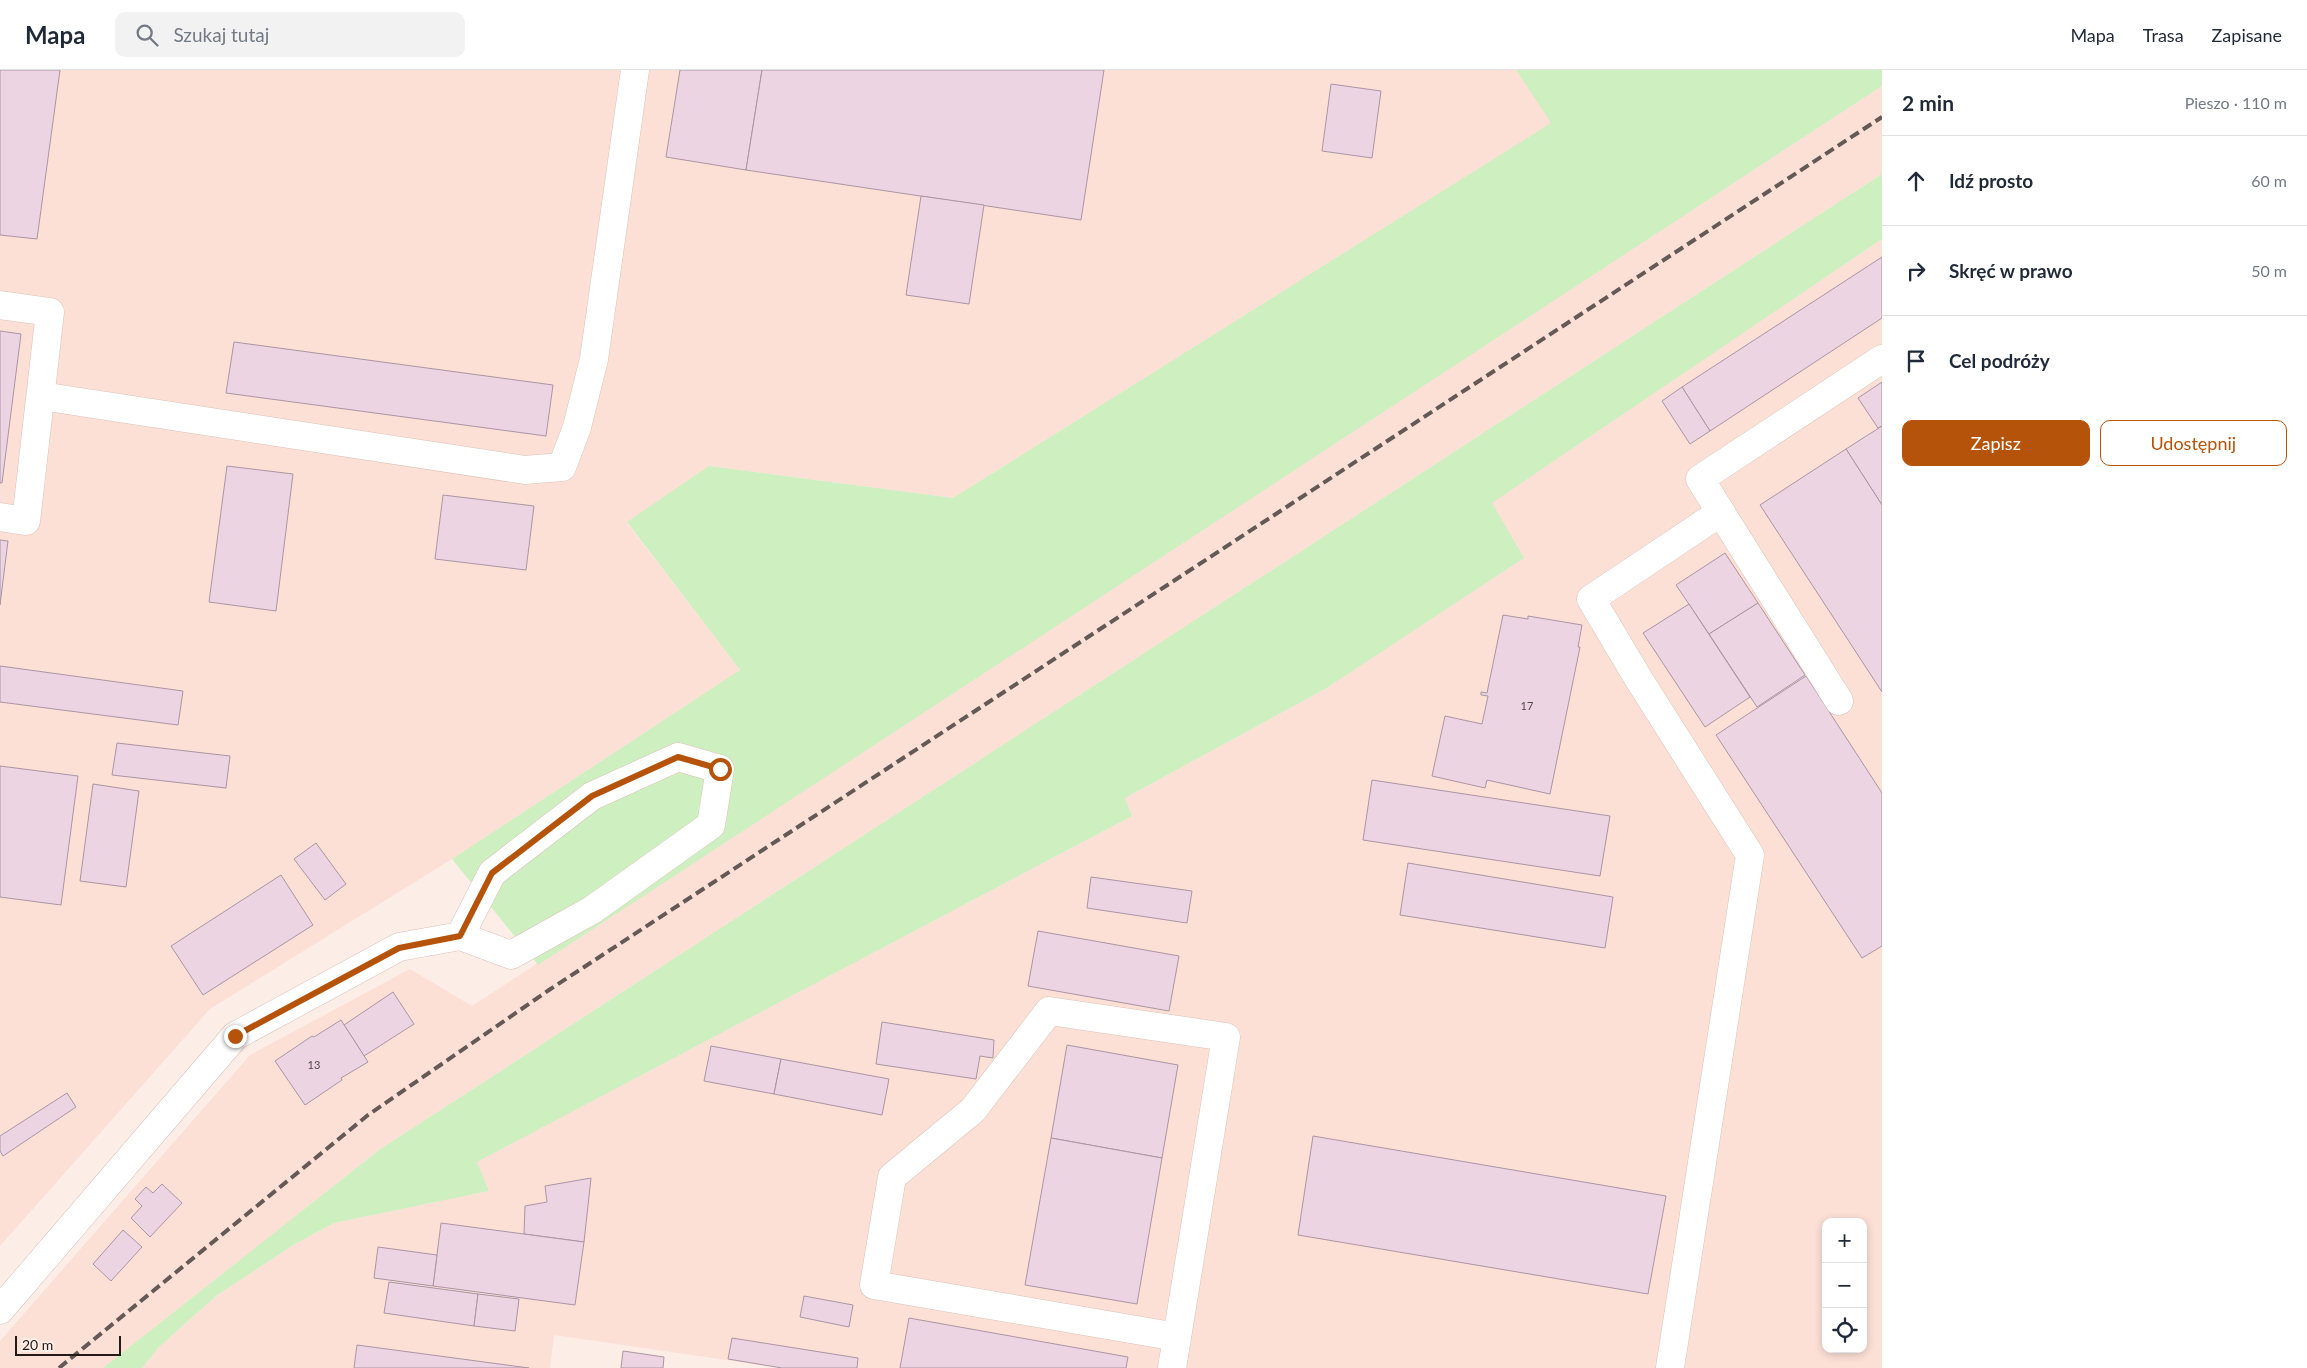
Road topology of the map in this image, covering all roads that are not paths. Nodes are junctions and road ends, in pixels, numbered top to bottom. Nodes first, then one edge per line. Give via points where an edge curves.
1 (635, 70) edge
2 (0, 305) edge
3 (1882, 359) edge
4 (41, 396) junction
5 (1721, 512) junction
6 (0, 517) edge
7 (1839, 701) dead end
8 (460, 936) junction
9 (0, 1310) edge
10 (1177, 1337) junction
11 (1172, 1368) edge
12 (1670, 1368) edge

1 - 4 lane via 594,359 577,427 562,467 525,470
2 - 4 lane via 50,312
3 - 5 lane via 1700,479
4 - 6 lane via 26,521
5 - 7 lane
5 - 12 lane via 1591,599 1750,854
8 - 8 lane via 511,955 592,910 711,825 720,769 678,757 592,796 492,873
8 - 9 lane via 399,948 235,1036
10 - 10 lane via 1226,1038 1049,1011 973,1110 892,1177 874,1285
10 - 11 lane

